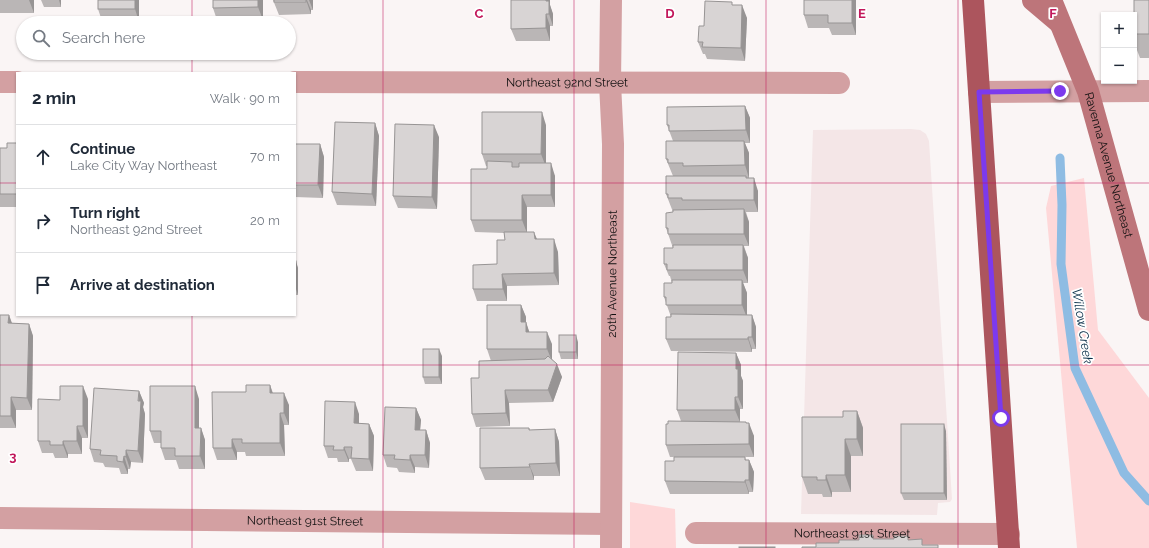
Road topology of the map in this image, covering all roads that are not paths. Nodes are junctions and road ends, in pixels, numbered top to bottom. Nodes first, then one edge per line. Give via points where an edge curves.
1 (611, 0) edge
2 (973, 0) edge
3 (1033, 0) edge
4 (1051, 0) edge
5 (1061, 0) edge
6 (1060, 23) junction
7 (0, 82) edge
8 (16, 82) edge
9 (296, 82) edge
10 (610, 83) junction
11 (839, 83) dead end
12 (1088, 90) junction
13 (1149, 91) edge
14 (979, 92) junction
15 (1149, 310) edge
16 (0, 518) edge
17 (611, 524) junction
18 (696, 533) dead end
19 (1009, 541) edge
20 (610, 548) edge

1 - 10 street, 20th Avenue Northeast
2 - 14 main road
3 - 6 main road, Ravenna Avenue Northeast
4 - 6 main road, Ravenna Avenue Northeast
5 - 6 main road, Ravenna Avenue Northeast
6 - 12 main road, Ravenna Avenue Northeast
7 - 8 street
9 - 10 street, Northeast 92nd Street
10 - 11 street, Northeast 92nd Street
10 - 17 street, 20th Avenue Northeast via 613,144
12 - 13 street
12 - 14 street
12 - 15 main road, Ravenna Avenue Northeast
14 - 19 main road
16 - 17 street, Northeast 91st Street
17 - 20 street, 20th Avenue Northeast
18 - 19 street, Northeast 91st Street

